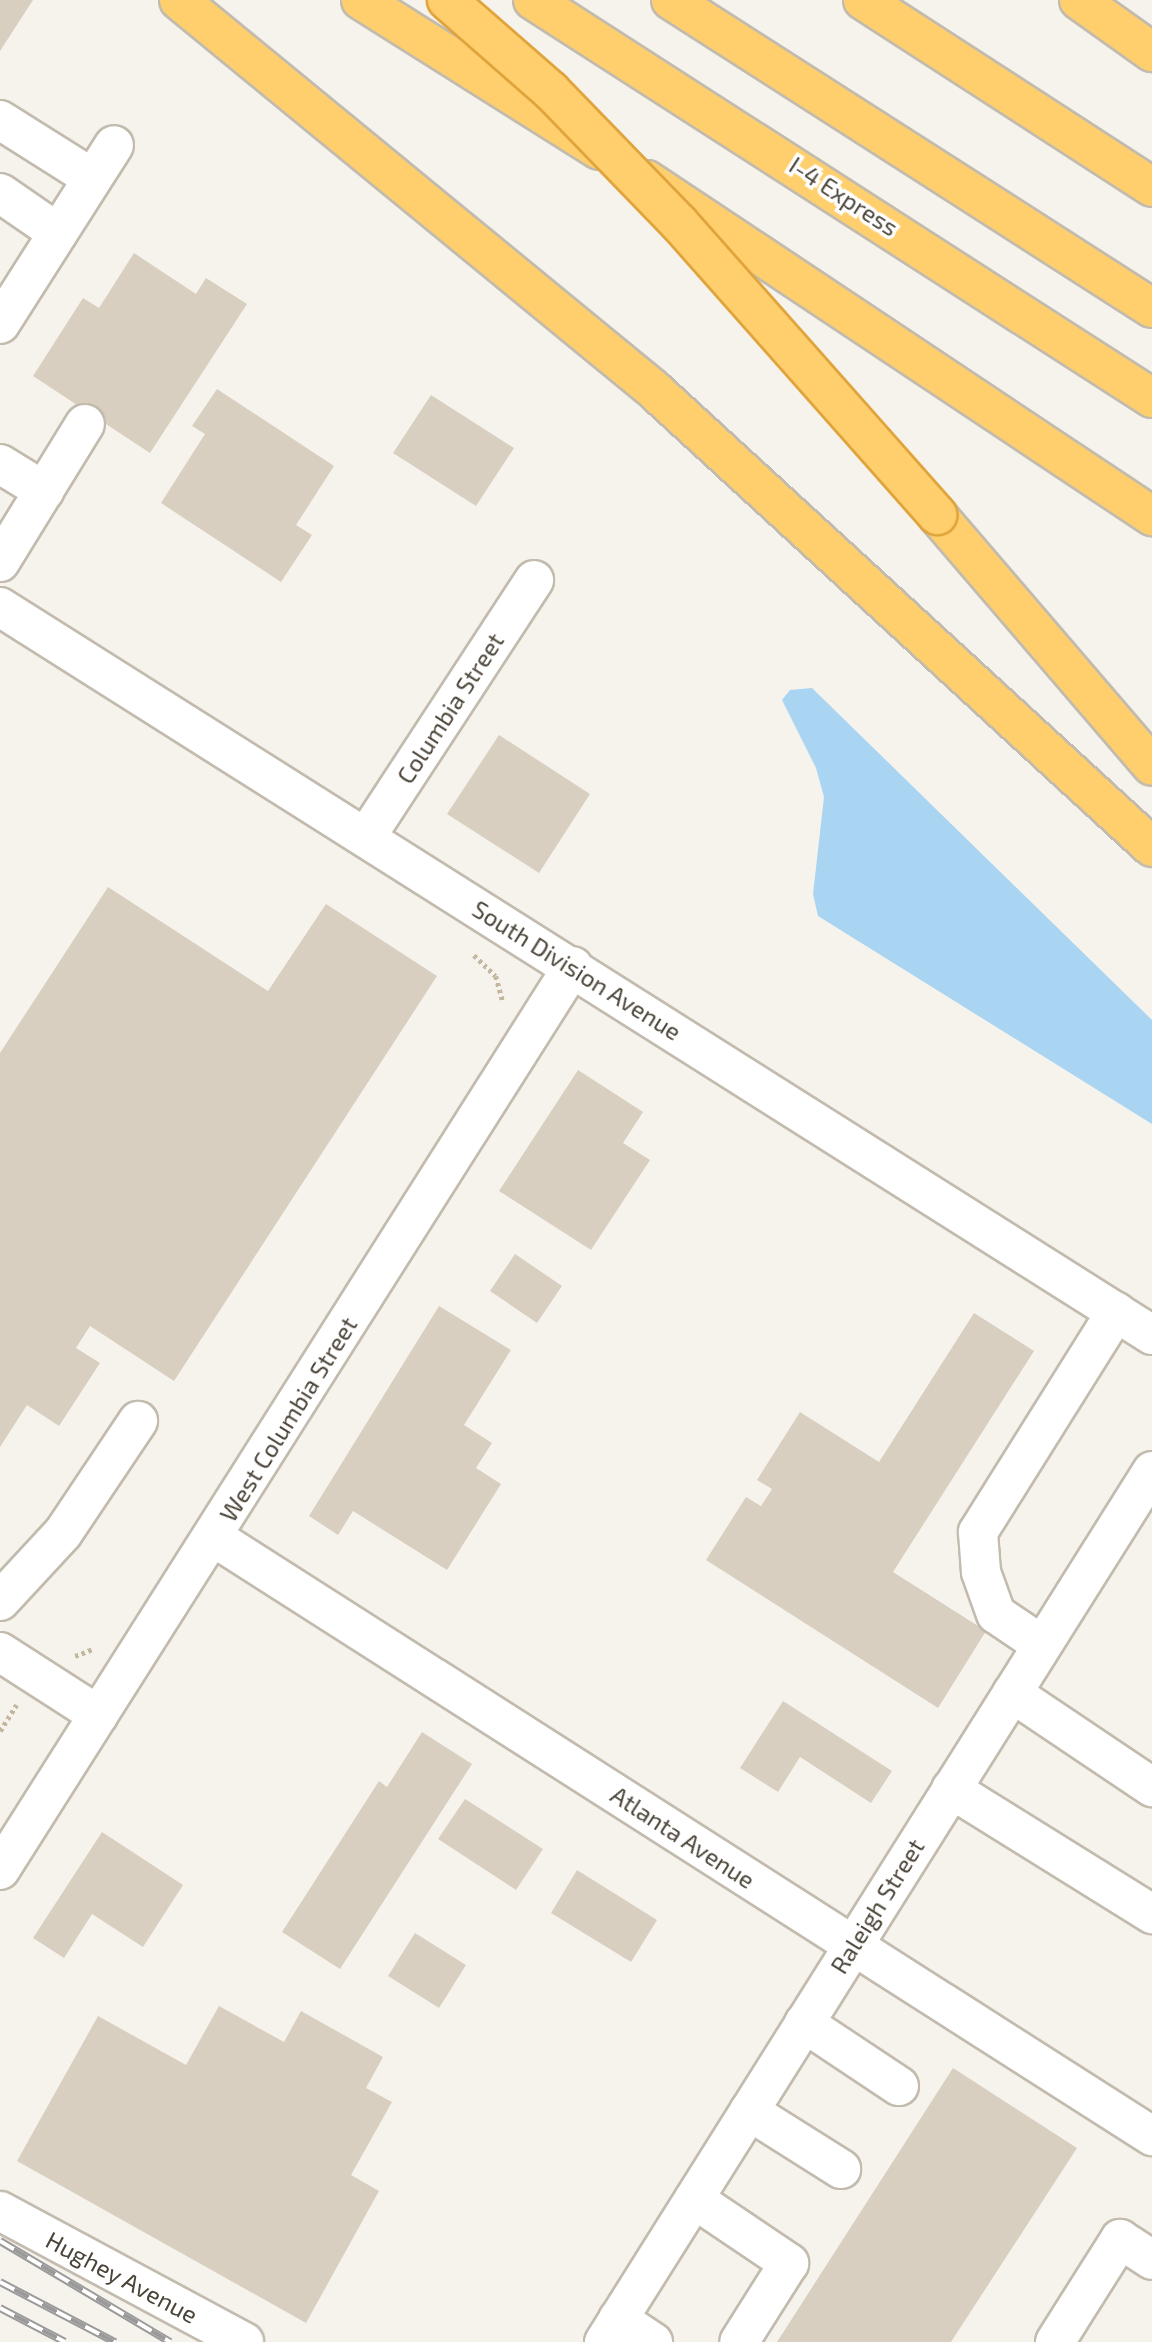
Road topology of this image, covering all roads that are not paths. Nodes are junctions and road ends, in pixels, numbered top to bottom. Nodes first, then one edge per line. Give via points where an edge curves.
1 (179, 0) edge
2 (361, 0) edge
3 (447, 0) edge
4 (533, 0) edge
5 (671, 0) edge
6 (863, 0) edge
7 (1079, 0) edge
8 (1104, 0) edge
9 (1152, 27) edge
10 (1152, 52) edge
11 (0, 120) edge
12 (114, 145) dead end
13 (92, 178) junction
14 (1152, 187) edge
15 (0, 193) edge
16 (58, 233) junction
17 (1152, 307) edge
18 (0, 324) edge
19 (1152, 398) edge
20 (85, 424) dead end
21 (0, 464) edge
22 (44, 491) junction
23 (1152, 516) edge
24 (0, 562) edge
25 (534, 580) dead end
26 (0, 607) edge
27 (1152, 766) edge
28 (366, 836) junction
29 (1152, 847) edge
30 (573, 966) junction
31 (1115, 1312) junction
32 (1152, 1335) edge
33 (138, 1422) dead end
34 (1152, 1471) edge
35 (215, 1538) junction
36 (0, 1601) edge
37 (1042, 1645) junction
38 (0, 1652) edge
39 (1012, 1693) junction
40 (98, 1715) junction
41 (1152, 1787) edge
42 (951, 1789) junction
43 (0, 1870) edge
44 (1152, 1914) edge
45 (852, 1945) junction
46 (804, 2022) junction
47 (899, 2086) dead end
48 (749, 2111) junction
49 (1152, 2137) edge
50 (841, 2169) dead end
51 (694, 2199) junction
52 (0, 2211) edge
53 (1152, 2260) edge
54 (611, 2331) edge
55 (244, 2342) edge
56 (653, 2342) edge
57 (739, 2342) edge
58 (1055, 2342) edge

1 - 29 highway via 653,389
2 - 23 highway via 911,350
3 - 27 highway, bridge via 551,91 679,223
4 - 19 highway, I-4 Express via 794,163
5 - 17 highway
6 - 14 highway
7 - 10 highway
8 - 9 highway
11 - 13 street
12 - 13 street
13 - 16 street
15 - 16 street
16 - 18 street
20 - 22 street
21 - 22 street
22 - 24 street
25 - 28 street, Columbia Street
26 - 28 street, South Division Avenue
28 - 30 street, South Division Avenue
30 - 31 street, South Division Avenue
30 - 35 street, West Columbia Street
31 - 32 street, South Division Avenue
31 - 37 street via 978,1532 981,1572 996,1614
33 - 36 street via 63,1533
34 - 37 street, Raleigh Street
35 - 40 street, West Columbia Street
35 - 45 street, Atlanta Avenue
37 - 39 street, Raleigh Street
38 - 40 street
39 - 41 street
39 - 42 street, Raleigh Street
40 - 43 street, West Columbia Street
42 - 44 street
42 - 45 street, Raleigh Street
45 - 46 street, Raleigh Street
45 - 49 street, Atlanta Avenue
46 - 47 street
46 - 48 street, Raleigh Street
48 - 50 street
48 - 51 street, Raleigh Street
51 - 54 street, Raleigh Street
51 - 57 street via 789,2263
52 - 55 street, Hughey Avenue
53 - 58 street via 1120,2239
54 - 56 street

